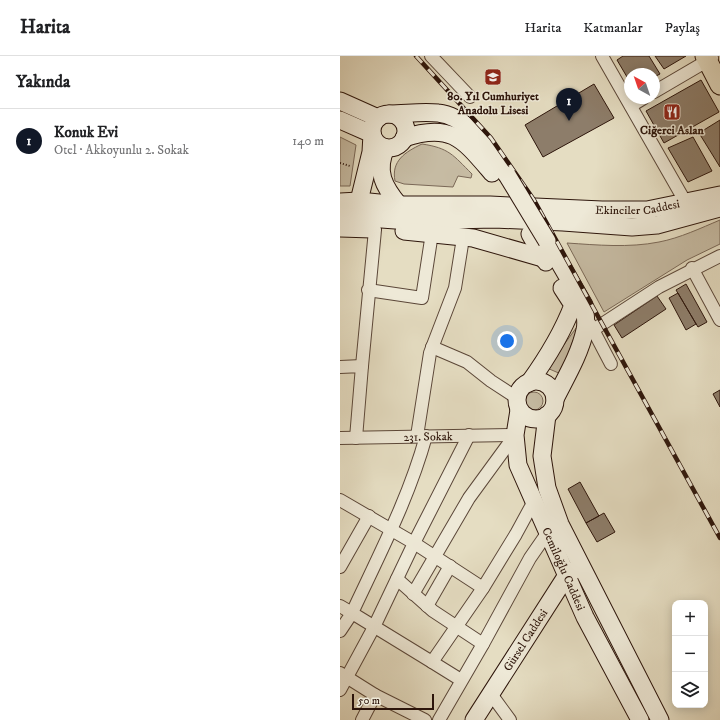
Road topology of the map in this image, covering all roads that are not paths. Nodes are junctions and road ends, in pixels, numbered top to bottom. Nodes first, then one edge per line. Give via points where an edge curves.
1 (431, 56) edge
2 (602, 56) edge
3 (713, 57) edge
4 (720, 85) edge
5 (660, 88) edge
6 (470, 97) dead end
7 (340, 101) edge
8 (634, 104) edge
9 (631, 106) junction
10 (384, 116) junction
11 (340, 120) edge
12 (372, 134) junction
13 (404, 138) junction
14 (386, 148) junction
15 (502, 177) junction
16 (720, 195) edge
17 (359, 201) junction
18 (340, 202) edge
19 (686, 203) junction
20 (399, 205) junction
21 (720, 208) edge
22 (558, 215) junction
23 (340, 216) edge
24 (340, 228) edge
25 (375, 230) junction
26 (432, 233) junction
27 (463, 238) junction
28 (720, 256) edge
29 (544, 258) junction
30 (692, 268) junction
31 (368, 290) junction
32 (579, 309) junction
33 (720, 320) edge
34 (593, 330) junction
35 (432, 347) junction
36 (610, 364) dead end
37 (362, 366) junction
38 (340, 367) edge
39 (529, 383) junction
40 (555, 399) junction
41 (518, 404) junction
42 (547, 415) junction
43 (469, 435) junction
44 (515, 435) junction
45 (422, 436) junction
46 (340, 438) edge
47 (356, 438) junction
48 (340, 500) edge
49 (534, 501) junction
50 (369, 516) junction
51 (391, 530) junction
52 (548, 532) junction
53 (414, 543) junction
54 (435, 557) junction
55 (450, 566) junction
56 (582, 566) junction
57 (340, 567) edge
58 (567, 575) junction
59 (397, 579) junction
60 (483, 588) junction
61 (413, 594) junction
62 (340, 606) edge
63 (427, 606) junction
64 (352, 613) junction
65 (374, 627) junction
66 (456, 627) junction
67 (340, 631) edge
68 (483, 644) junction
69 (432, 662) junction
70 (344, 675) edge
71 (461, 680) junction
72 (340, 690) edge
73 (491, 694) junction
74 (375, 695) junction
75 (362, 720) edge
76 (425, 720) edge
77 (439, 720) edge
78 (474, 720) edge
79 (510, 720) edge
80 (640, 720) edge
81 (660, 720) edge

1 - 6 street
2 - 9 street
3 - 4 main road
3 - 5 street
7 - 10 main road
8 - 9 street
9 - 19 street
10 - 12 main road via 373,125
10 - 13 main road via 399,118 403,122 406,132
10 - 15 main road via 438,113 452,116 470,130
11 - 12 main road
12 - 14 main road via 377,143
12 - 17 main road via 371,152
13 - 14 main road via 397,146
13 - 15 main road via 422,132 441,131 455,136
14 - 20 main road via 380,169 382,180
15 - 29 main road
15 - 32 main road, bridge via 547,241 584,305
16 - 19 main road, Ekinciler Caddesi
17 - 18 main road
17 - 20 main road
19 - 22 main road, Ekinciler Caddesi via 647,210
20 - 22 main road via 490,205
21 - 22 main road, Ekinciler Caddesi via 657,225 632,228
22 - 23 main road via 409,221
24 - 25 main road
25 - 26 main road
25 - 31 street
26 - 27 main road
26 - 31 street via 422,298
27 - 29 main road via 473,238
27 - 35 street via 455,288
28 - 30 street
29 - 32 main road
30 - 33 street
30 - 34 street
31 - 37 street
32 - 34 street
32 - 39 main road
32 - 40 main road via 585,329
34 - 36 street
35 - 41 street via 467,362
35 - 45 street
37 - 38 street
37 - 47 street
39 - 40 main road via 546,384 551,388
39 - 41 main road via 521,389
40 - 42 main road
41 - 42 main road via 529,418
41 - 44 main road, Cemiloğlu Caddesi
42 - 56 main road, Cemiloğlu Caddesi via 542,456 547,488 560,524
43 - 44 street, 231. Sokak
43 - 45 street, 231. Sokak
43 - 53 street
44 - 49 main road, Cemiloğlu Caddesi via 518,465
44 - 54 street via 469,498
45 - 47 street, 231. Sokak
45 - 51 street via 417,470
46 - 47 street, 231. Sokak
48 - 50 street
49 - 52 main road, Cemiloğlu Caddesi
49 - 60 street
50 - 51 street
50 - 57 street
51 - 53 street
51 - 64 street
52 - 58 main road, Cemiloğlu Caddesi
52 - 68 street via 530,558
53 - 54 street
53 - 59 street
54 - 55 street
54 - 61 street
55 - 60 street
55 - 63 street
56 - 58 main road, Gürsel Caddesi
56 - 81 main road, Cemiloğlu Caddesi
58 - 73 main road, Gürsel Caddesi
58 - 80 main road, Cemiloğlu Caddesi via 585,616
59 - 61 street
59 - 65 street
60 - 66 street
61 - 63 street
62 - 64 street
63 - 66 street
64 - 65 street
64 - 67 street
65 - 69 street
65 - 70 street
66 - 68 street
66 - 69 street
68 - 71 street
69 - 71 street
70 - 72 street
70 - 74 street
71 - 77 street
73 - 78 main road, Gürsel Caddesi
73 - 79 street
74 - 75 street
74 - 76 street

